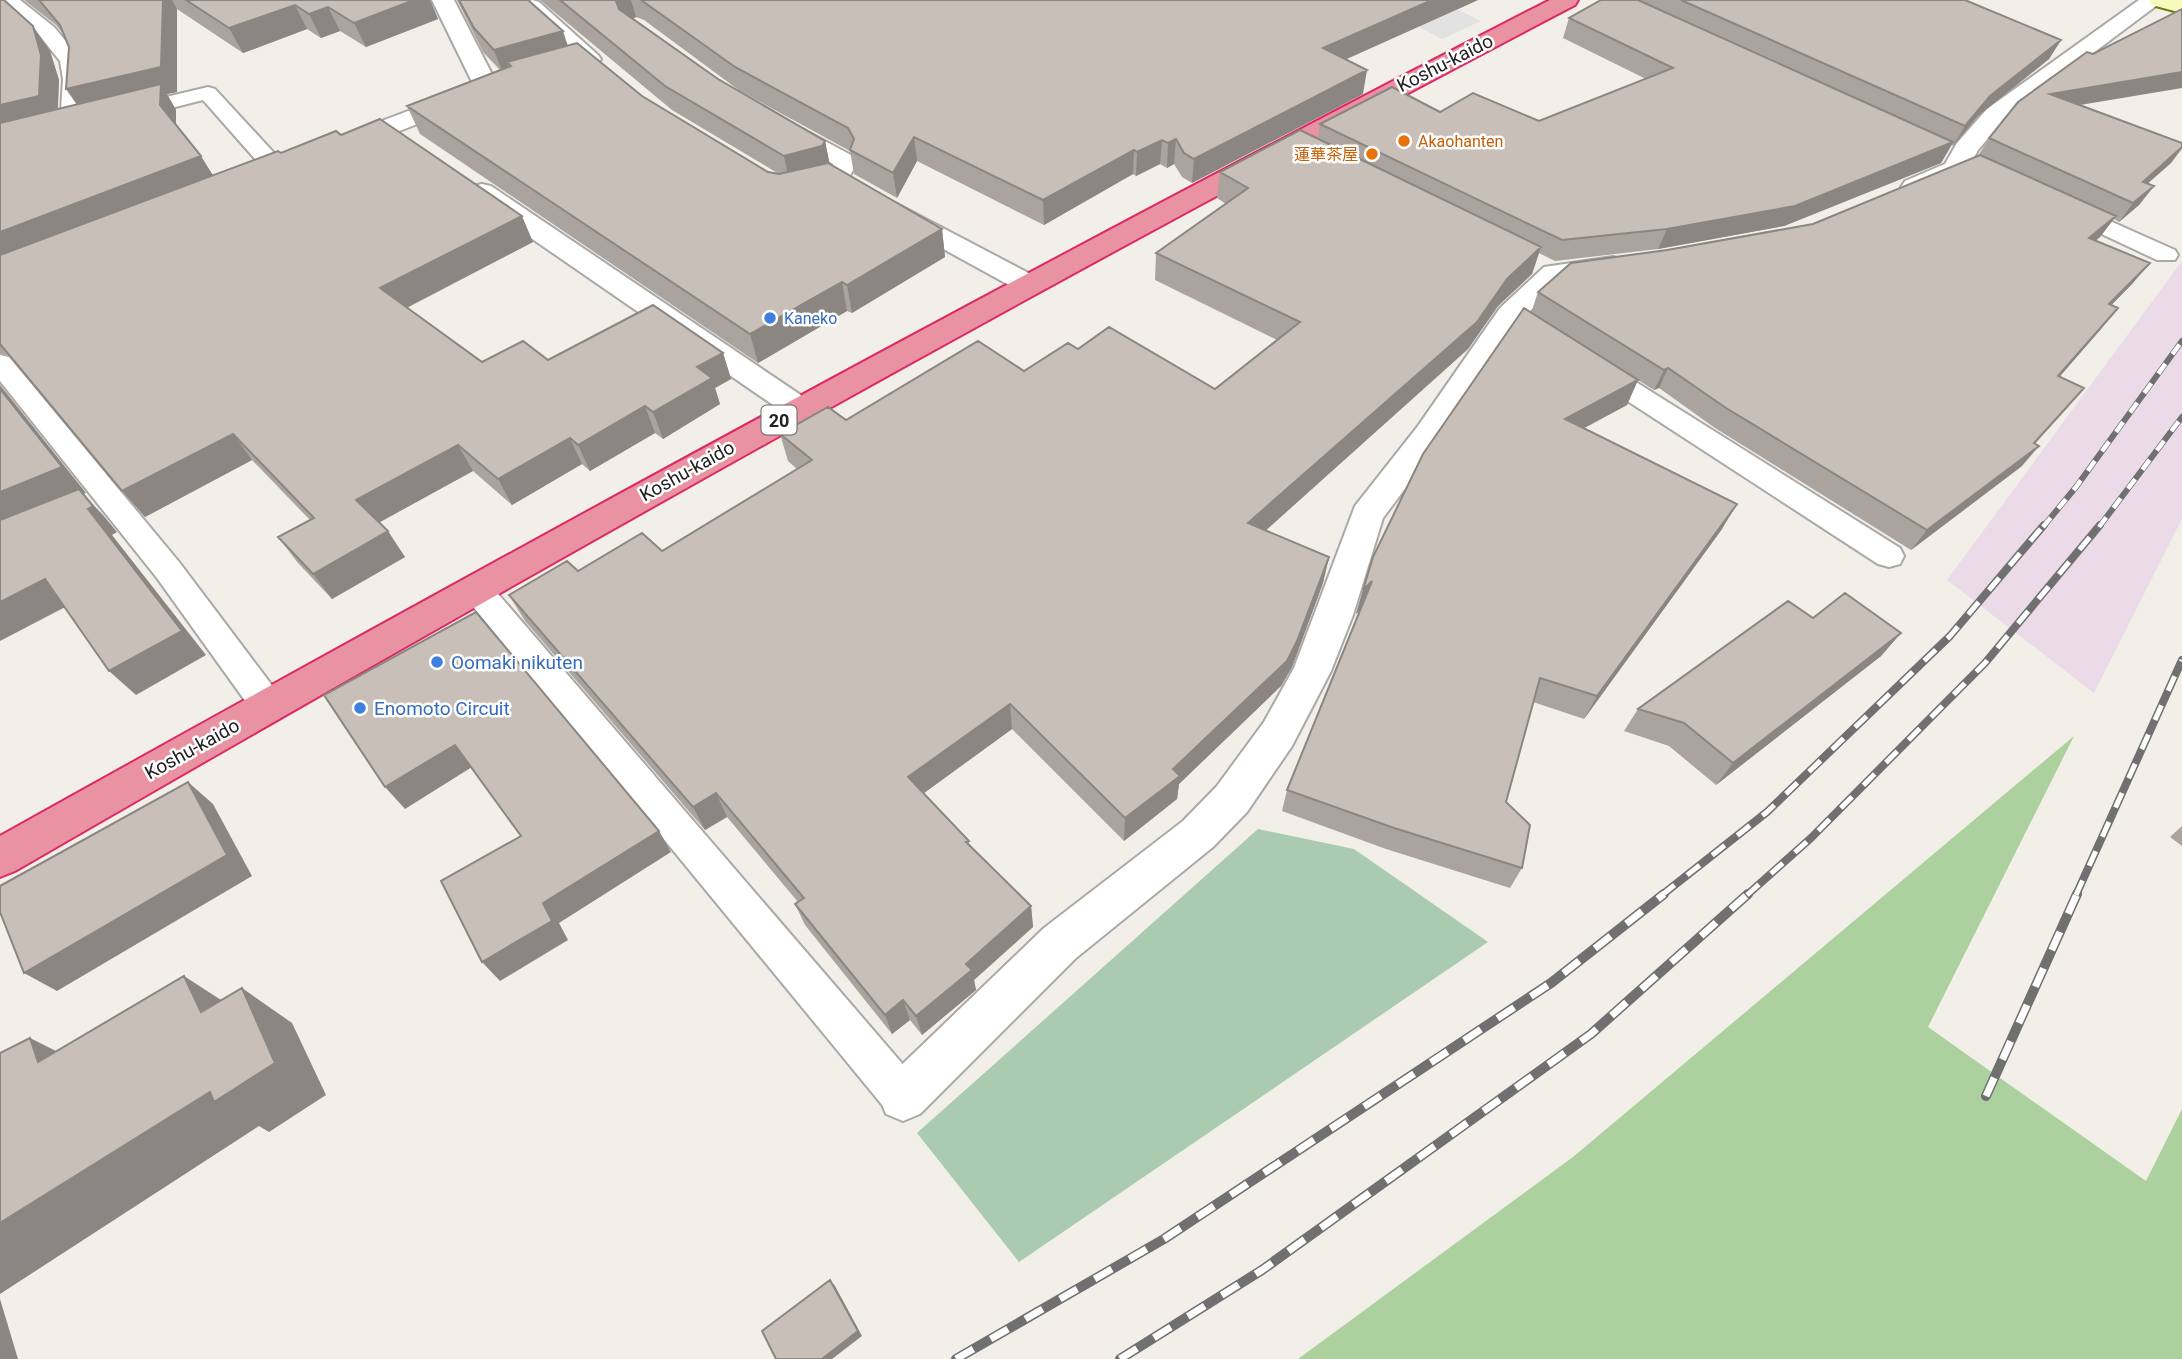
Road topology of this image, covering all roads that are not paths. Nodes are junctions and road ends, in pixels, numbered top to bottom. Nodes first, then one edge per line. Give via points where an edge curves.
1 (8, 0) edge
2 (443, 0) edge
3 (1567, 0) edge
4 (2153, 0) edge
5 (2160, 0) edge
6 (532, 6) edge
7 (2182, 6) edge
8 (591, 59) junction
9 (565, 66) edge
10 (611, 76) edge
11 (513, 81) edge
12 (487, 88) junction
13 (767, 116) edge
14 (71, 127) junction
15 (47, 133) edge
16 (388, 136) edge
17 (278, 171) edge
18 (456, 174) edge
19 (837, 179) junction
20 (811, 186) edge
21 (1889, 197) edge
22 (2052, 202) edge
23 (2166, 255) dead end
24 (1644, 261) edge
25 (1028, 284) junction
26 (1568, 351) edge
27 (0, 363) edge
28 (800, 409) junction
29 (1889, 556) dead end
30 (476, 589) junction
31 (268, 706) junction
32 (0, 858) edge
33 (902, 1097) joint

1 - 14 lane via 54,36 73,71
2 - 12 street
3 - 25 highway, Koshu-kaido / 20 via 1304,148
4 - 21 street via 1996,114 1966,148 1956,169
5 - 7 street
6 - 8 lane
8 - 9 street
8 - 10 street
11 - 12 street
12 - 16 street
13 - 19 lane via 844,160
14 - 15 lane
14 - 17 lane via 208,93
18 - 28 street
19 - 20 street
19 - 25 street
22 - 23 lane
24 - 33 street via 1541,267 1522,322 1367,515 1312,671 1278,734 1233,799 1198,834 1060,943
25 - 28 highway, Koshu-kaido / 20
26 - 29 lane
27 - 31 lane via 98,503 168,570
28 - 30 highway, Koshu-kaido / 20
30 - 31 highway, Koshu-kaido / 20
30 - 33 lane
31 - 32 highway, Koshu-kaido / 20

